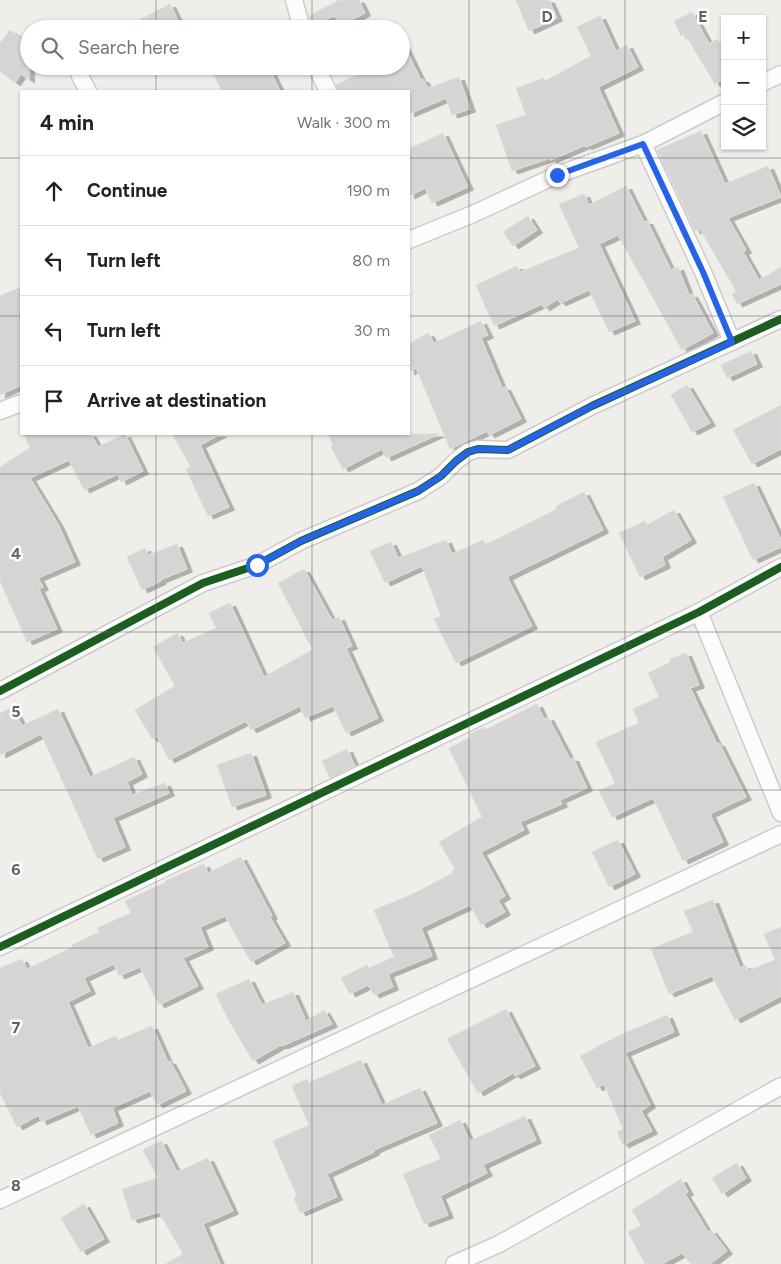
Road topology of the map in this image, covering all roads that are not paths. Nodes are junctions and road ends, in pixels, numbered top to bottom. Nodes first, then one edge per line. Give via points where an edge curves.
1 (294, 0) edge
2 (300, 20) edge
3 (781, 74) edge
4 (320, 75) edge
5 (80, 76) dead end
6 (766, 81) edge
7 (87, 90) edge
8 (328, 90) edge
9 (721, 104) edge
10 (643, 144) junction
11 (410, 237) edge
12 (781, 319) edge
13 (732, 342) junction
14 (20, 403) edge
15 (0, 412) edge
16 (781, 567) edge
17 (699, 612) junction
18 (0, 691) edge
19 (781, 813) edge
20 (781, 834) edge
21 (0, 947) edge
22 (781, 1086) edge
23 (0, 1200) edge
24 (454, 1264) edge

1 - 2 street
3 - 6 street
4 - 8 street
5 - 7 street
9 - 10 street
10 - 11 street via 557,175 473,214
10 - 13 street
12 - 13 street
13 - 18 street via 592,406 508,450 468,452 418,491 301,541 257,565 203,584
14 - 15 street
16 - 17 street
17 - 19 street
17 - 21 street
20 - 23 street
22 - 24 street via 499,1244

